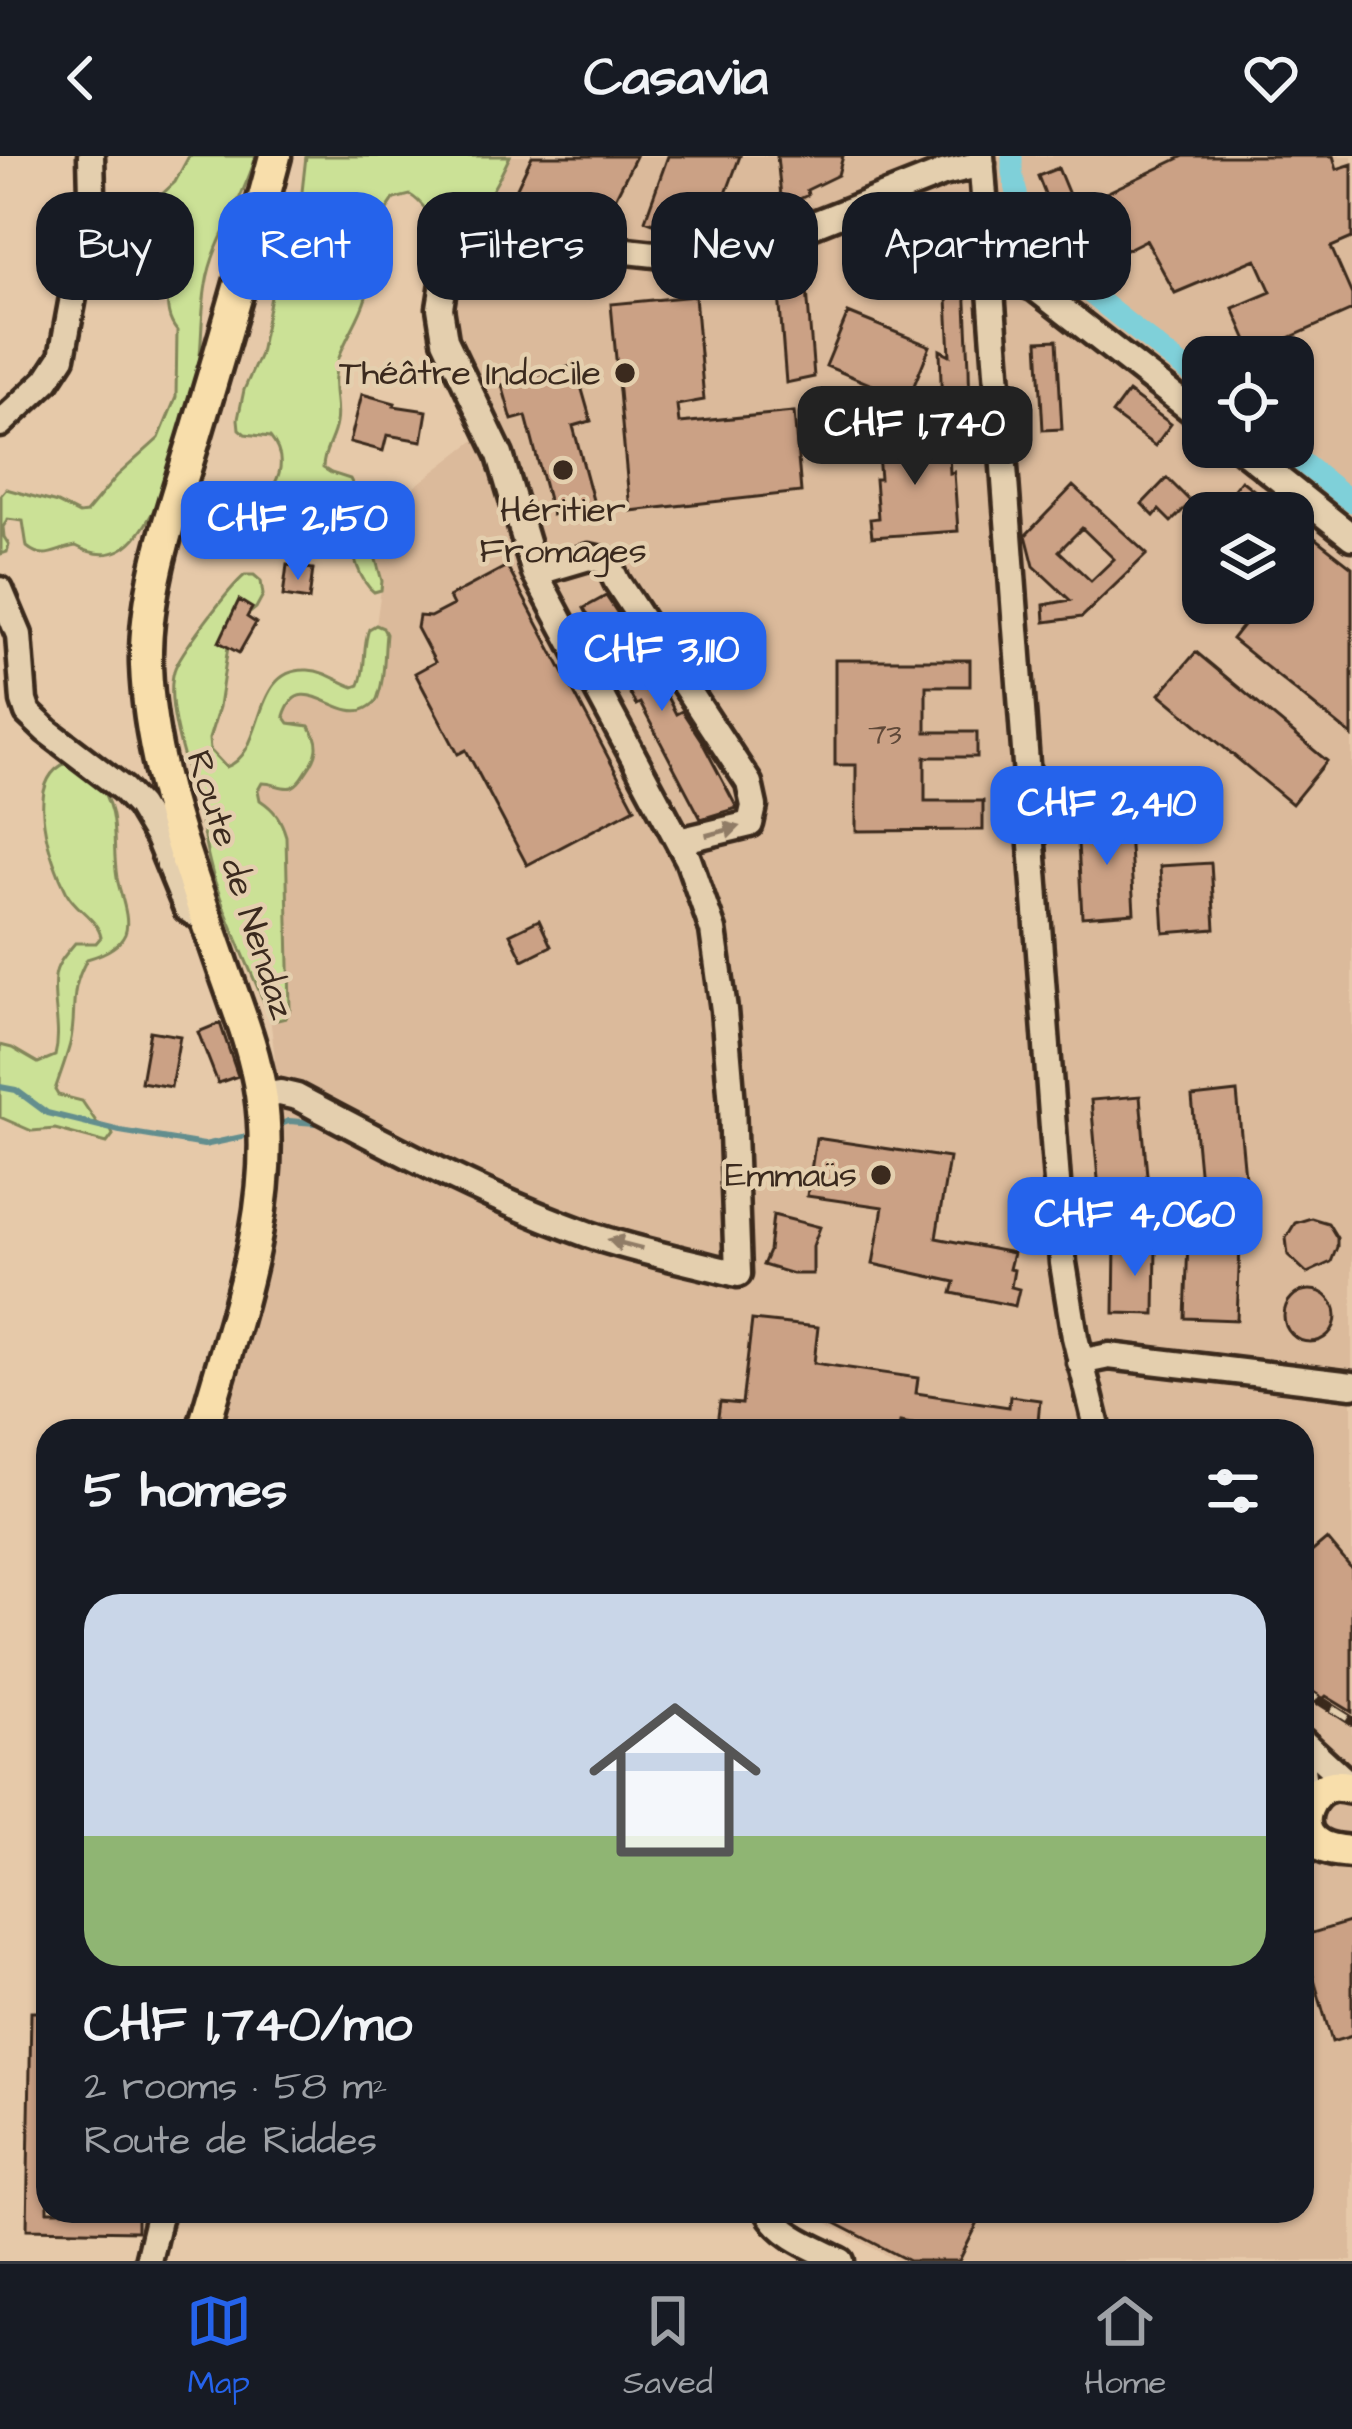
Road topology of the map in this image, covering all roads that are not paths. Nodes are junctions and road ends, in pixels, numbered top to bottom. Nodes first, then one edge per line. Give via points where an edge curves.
1 (91, 156) edge
2 (275, 156) edge
3 (981, 160) edge
4 (983, 192) edge
5 (991, 300) edge
6 (1050, 300) edge
7 (1182, 403) edge
8 (0, 424) edge
9 (1265, 468) edge
10 (1352, 537) edge
11 (536, 572) junction
12 (0, 590) edge
13 (679, 841) junction
14 (205, 913) junction
15 (271, 1095) junction
16 (1080, 1362) junction
17 (1352, 1385) edge
18 (206, 1419) edge
19 (1095, 1419) edge
20 (1314, 1753) edge
21 (1352, 1788) edge
22 (1314, 1802) edge
23 (157, 2223) edge
24 (776, 2223) edge
25 (148, 2261) edge
26 (841, 2261) edge

1 - 8 street via 91,200 62,357
2 - 14 main road, Route de Nendaz via 166,531 148,626 158,761
3 - 4 street
3 - 11 street via 736,255 701,259 479,235 465,244 444,283 441,325 500,455
5 - 16 street via 1063,1263
6 - 7 street
9 - 10 street
11 - 13 street
13 -> 11 street via 749,824 749,783 607,561 589,557
12 - 14 street via 19,635 27,712 133,798 187,909
13 -> 15 street via 716,950 738,1274 592,1236 442,1174 297,1097
14 - 15 main road, Route de Nendaz
15 - 18 main road, Route de Nendaz via 259,1222
16 - 17 street via 1109,1356
16 - 19 street
20 - 21 street
21 - 22 main road via 1325,1788
23 - 25 street
24 - 26 street

